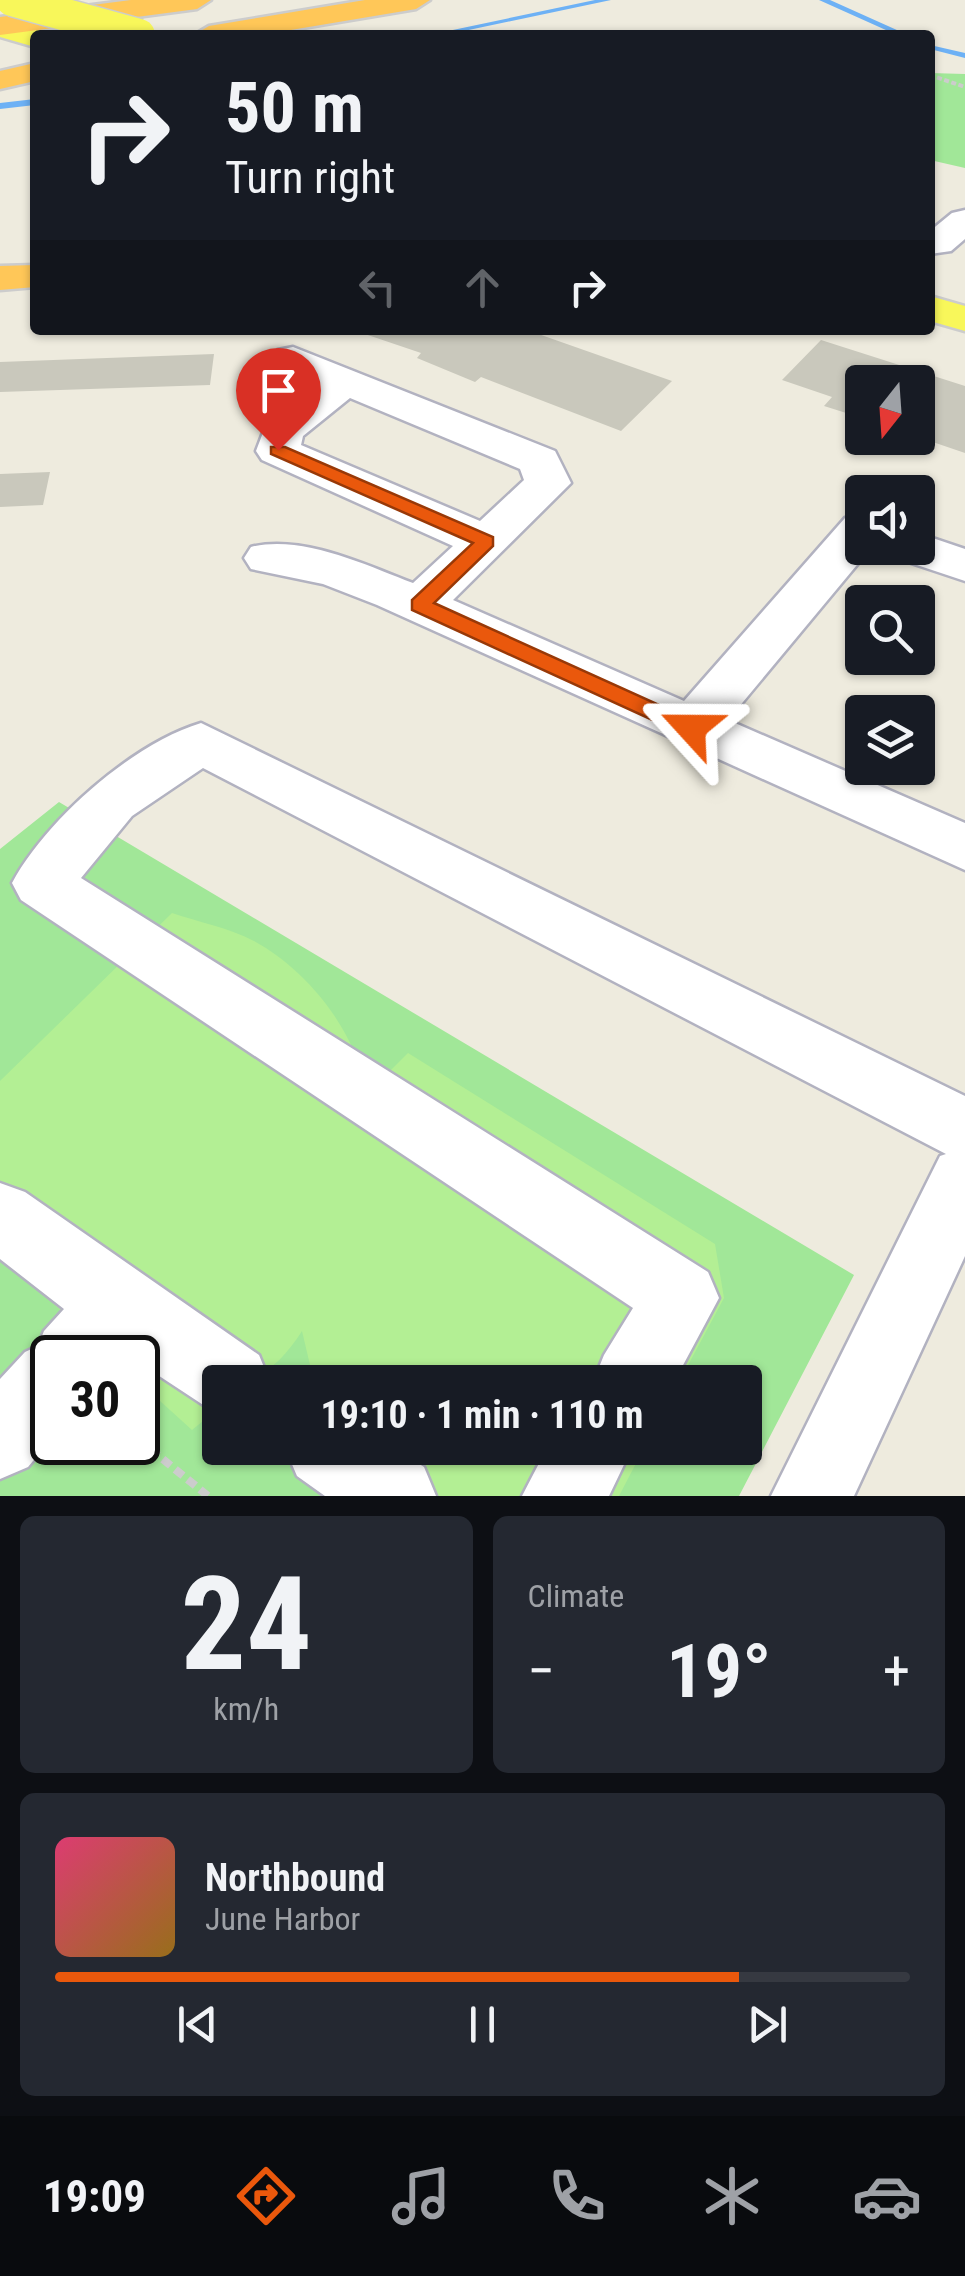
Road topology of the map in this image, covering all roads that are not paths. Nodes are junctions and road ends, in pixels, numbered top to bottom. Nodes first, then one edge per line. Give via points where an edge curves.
1 (12, 0) edge
2 (197, 0) edge
3 (416, 0) edge
4 (0, 27) edge
5 (121, 30) edge
6 (239, 30) edge
7 (30, 36) edge
8 (30, 59) edge
9 (0, 62) edge
10 (30, 73) edge
11 (0, 80) edge
12 (965, 221) edge
13 (935, 243) edge
14 (30, 250) edge
15 (0, 252) edge
16 (30, 276) edge
17 (0, 278) edge
18 (935, 310) edge
19 (965, 319) edge
20 (293, 358) dead end
21 (347, 380) junction
22 (486, 542) junction
23 (845, 548) edge
24 (935, 555) edge
25 (268, 558) dead end
26 (965, 566) edge
27 (420, 605) junction
28 (691, 728) junction
29 (965, 848) edge
30 (965, 1130) edge
31 (965, 1179) edge
32 (0, 1216) edge
33 (95, 1331) edge
34 (641, 1365) edge
35 (202, 1371) edge
36 (30, 1404) edge
37 (0, 1438) edge
38 (349, 1465) edge
39 (581, 1465) edge
40 (394, 1496) edge
41 (562, 1496) edge
42 (812, 1496) edge

1 - 5 main road, bridge
2 - 4 highway
3 - 6 highway
4 - 7 main road
8 - 9 highway
10 - 11 highway
12 - 13 street
14 - 15 highway
16 - 17 highway
18 - 19 main road
20 - 21 street
21 - 22 street via 539,461 548,483
21 - 22 street via 282,431 278,450
22 - 27 street
23 - 28 street
24 - 26 street
25 - 27 street via 334,570
27 - 28 street
28 - 29 street
30 - 34 street via 201,743 112,801 42,883 682,1298
31 - 42 street
32 - 33 street
33 - 35 street
36 - 37 street
38 - 40 street
39 - 41 street

